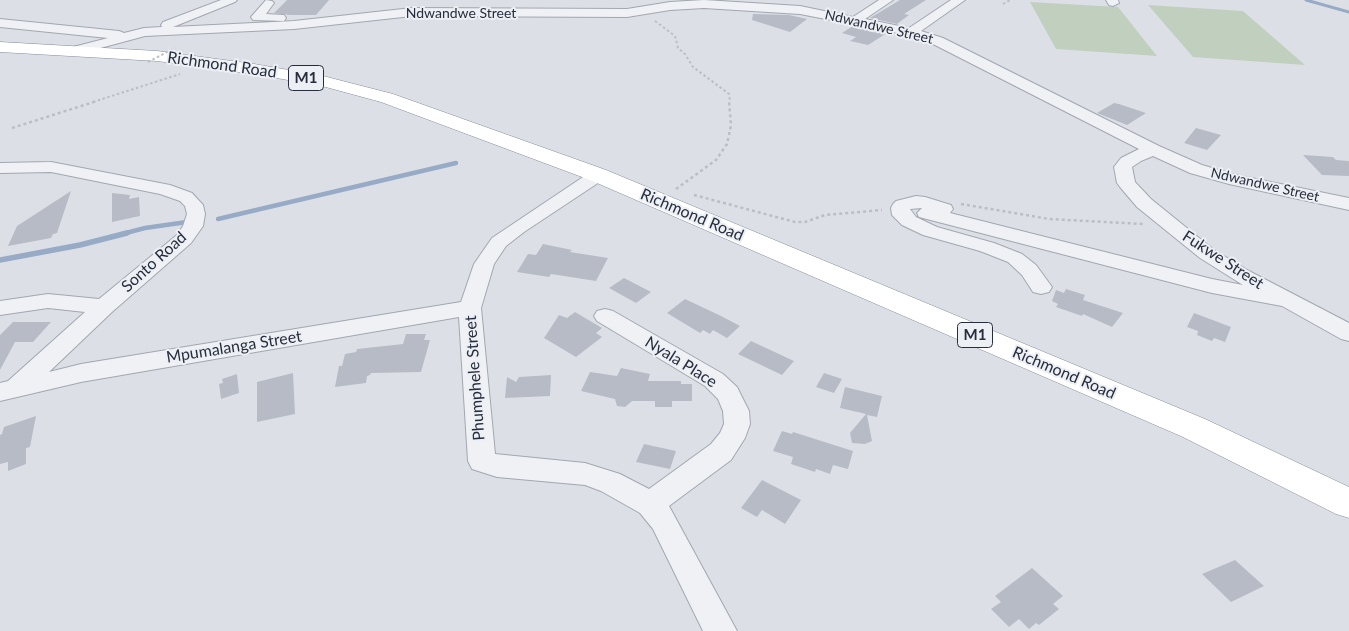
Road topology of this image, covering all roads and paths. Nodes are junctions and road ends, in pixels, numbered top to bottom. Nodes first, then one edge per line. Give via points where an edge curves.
1 (231, 0) edge
2 (629, 0) edge
3 (828, 0) edge
4 (887, 0) edge
5 (959, 0) edge
6 (1010, 0) edge
7 (738, 2) edge
8 (268, 3) dead end
9 (1004, 4) dead end
10 (803, 5) edge
11 (648, 10) junction
12 (817, 12) junction
13 (856, 20) junction
14 (0, 23) edge
15 (283, 26) junction
16 (144, 32) junction
17 (911, 32) junction
18 (128, 36) junction
19 (0, 47) edge
20 (175, 48) dead end
21 (78, 50) junction
22 (148, 62) dead end
23 (143, 65) dead end
24 (152, 66) dead end
25 (184, 71) dead end
26 (12, 128) dead end
27 (1153, 150) junction
28 (0, 168) edge
29 (598, 175) junction
30 (663, 199) junction
31 (1349, 204) edge
32 (900, 208) junction
33 (926, 208) junction
34 (1165, 220) junction
35 (1041, 287) dead end
36 (1290, 302) junction
37 (104, 307) junction
38 (0, 308) edge
39 (470, 308) junction
40 (606, 316) dead end
41 (1349, 334) edge
42 (9, 390) edge
43 (1349, 503) edge
44 (650, 504) junction
45 (720, 631) edge

1 - 16 street
2 - 11 street
3 - 12 street
4 - 13 street
5 - 17 street
6 - 9 path
7 - 10 street, Ndwandwe Street
7 - 11 street, Ndwandwe Street via 684,4
8 - 15 street via 256,17 287,18
10 - 12 street, Ndwandwe Street
11 - 15 street, Ndwandwe Street via 610,14 412,12
11 - 30 path via 674,36 678,48 693,67 729,94 731,125 727,144 716,160
12 - 13 street, Ndwandwe Street
13 - 17 street, Ndwandwe Street
14 - 18 street
15 - 16 street, Ndwandwe Street
16 - 18 street, Ndwandwe Street
17 - 27 street, Ndwandwe Street via 953,48
18 - 21 street, Ndwandwe Street
19 - 21 highway, Richmond Road / M1
20 - 22 path, bridge
21 - 29 highway, Richmond Road / M1 via 157,56 323,81 387,98
23 - 24 path
25 - 26 path
27 - 31 street, Ndwandwe Street via 1229,179
27 - 34 street, Fukwe Street via 1127,162 1123,174 1126,183 1144,203
28 - 37 street, Sonto Road via 60,169 164,190 186,197 194,205 193,226 184,238
29 - 30 highway, Richmond Road / M1
29 - 39 street, Phumphele Street via 499,242 484,264
30 - 32 path via 684,194 699,196 795,222 825,215
30 - 43 highway, Richmond Road / M1 via 1194,428
32 - 33 street via 902,205
32 - 35 street via 902,215 930,231 988,246 1015,258
33 - 34 path via 973,205 1071,221 1125,224
33 - 36 street via 961,222 1212,286
34 - 36 street, Fukwe Street via 1207,254
36 - 41 street, Fukwe Street
37 - 38 street via 48,301
37 - 42 street, Sonto Road
39 - 42 street, Mpumalanga Street via 81,373
39 - 44 street, Phumphele Street via 482,461 497,466 585,474 610,482
40 - 44 street, Nyala Place via 714,380 728,394 736,411 737,424 732,438 721,452
44 - 45 street via 663,520

